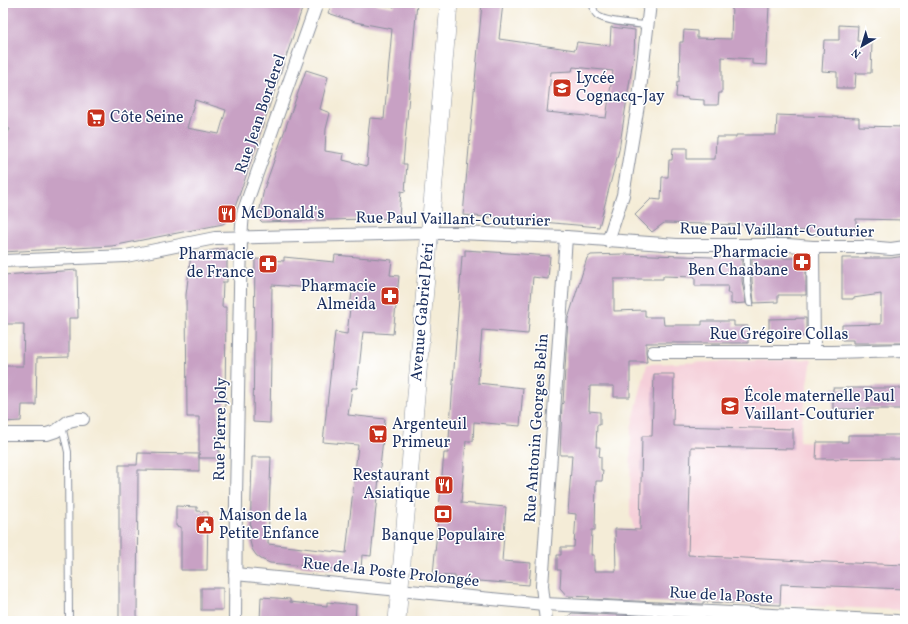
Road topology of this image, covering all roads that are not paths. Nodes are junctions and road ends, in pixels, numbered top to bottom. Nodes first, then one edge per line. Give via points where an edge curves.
1 (317, 3) edge
2 (449, 3) edge
3 (594, 3) edge
4 (650, 3) edge
5 (647, 25) junction
6 (429, 233) junction
7 (566, 237) junction
8 (240, 238) junction
9 (608, 241) junction
10 (747, 245) junction
11 (813, 247) junction
12 (905, 247) edge
13 (3, 261) edge
14 (750, 303) dead end
15 (905, 350) edge
16 (814, 351) junction
17 (653, 352) dead end
18 (83, 419) dead end
19 (62, 426) junction
20 (3, 434) edge
21 (235, 574) junction
22 (400, 590) junction
23 (544, 604) junction
24 (69, 621) edge
25 (235, 621) edge
26 (397, 621) edge
27 (546, 621) edge
28 (897, 621) edge

1 - 8 street, Rue Jean Borderel via 243,213
2 - 6 main road, Avenue Gabriel Péri
3 - 5 lane via 593,8 597,15 604,20
4 - 5 street
5 - 9 street via 639,99 623,195
6 - 7 street, Rue Paul Vaillant-Couturier
6 - 8 street, Rue Paul Vaillant-Couturier
6 - 22 main road, Avenue Gabriel Péri
7 - 9 street, Rue Paul Vaillant-Couturier
7 - 23 street, Rue Antonin Georges Belin via 542,586
8 - 13 street, Rue Paul Vaillant-Couturier via 215,238 126,256
8 - 21 street, Rue Pierre Joly
9 - 10 street, Rue Paul Vaillant-Couturier via 677,245
10 - 11 street, Rue Paul Vaillant-Couturier
10 - 14 lane
11 - 12 street, Rue Paul Vaillant-Couturier
11 - 16 street
15 - 16 street, Rue Grégoire Collas
16 - 17 street, Rue Grégoire Collas
18 - 19 street via 69,421
19 - 20 street via 47,434
19 - 24 lane via 68,452
21 - 22 street, Rue de la Poste Prolongée
21 - 25 street, Rue Pierre Joly
22 - 23 street, Rue de la Poste Prolongée
22 - 26 main road, Avenue Gabriel Péri
23 - 27 street, Rue Antonin Georges Belin
23 - 28 street, Rue de la Poste

